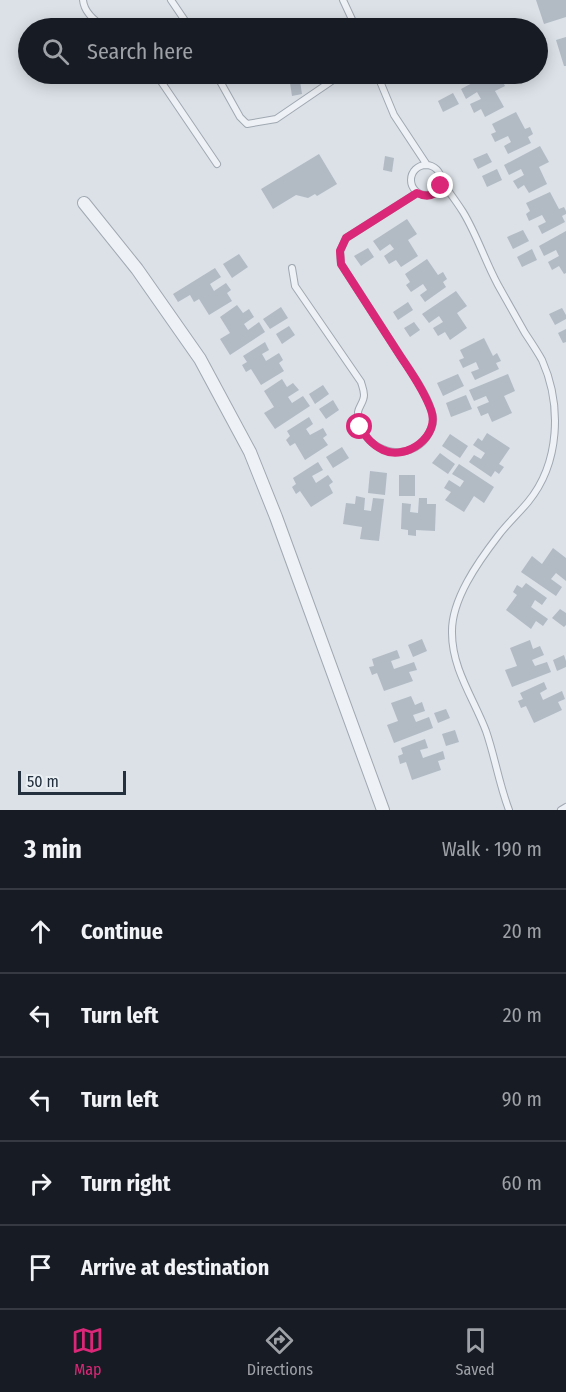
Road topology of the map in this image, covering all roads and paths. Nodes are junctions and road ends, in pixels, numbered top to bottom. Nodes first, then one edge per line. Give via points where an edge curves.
1 (83, 0) edge
2 (171, 0) edge
3 (343, 0) edge
4 (93, 18) edge
5 (183, 18) edge
6 (351, 18) edge
7 (163, 84) edge
8 (222, 84) edge
9 (327, 84) edge
10 (380, 84) edge
11 (217, 164) dead end
12 (427, 165) junction
13 (442, 182) junction
14 (417, 193) junction
15 (84, 203) dead end
16 (292, 268) dead end
17 (566, 807) edge
18 (383, 810) edge
19 (509, 810) edge
20 (561, 810) edge

1 - 4 lane
2 - 5 lane
3 - 6 lane
7 - 11 lane
8 - 9 lane via 247,124 276,119
10 - 12 lane via 394,115
12 - 13 lane via 436,168
12 - 14 lane via 418,167 412,175 411,185
13 - 14 lane via 435,193
13 - 19 lane via 463,212 541,359 552,387 555,414 553,448 543,479 475,570 463,590 453,624 454,654 487,735
14 - 16 lane via 346,238 340,251 341,264 432,411 430,432 411,450 384,450 368,440 360,427 358,412 364,393 361,381 295,286
15 - 18 street via 137,269 200,359 250,452
17 - 20 lane

